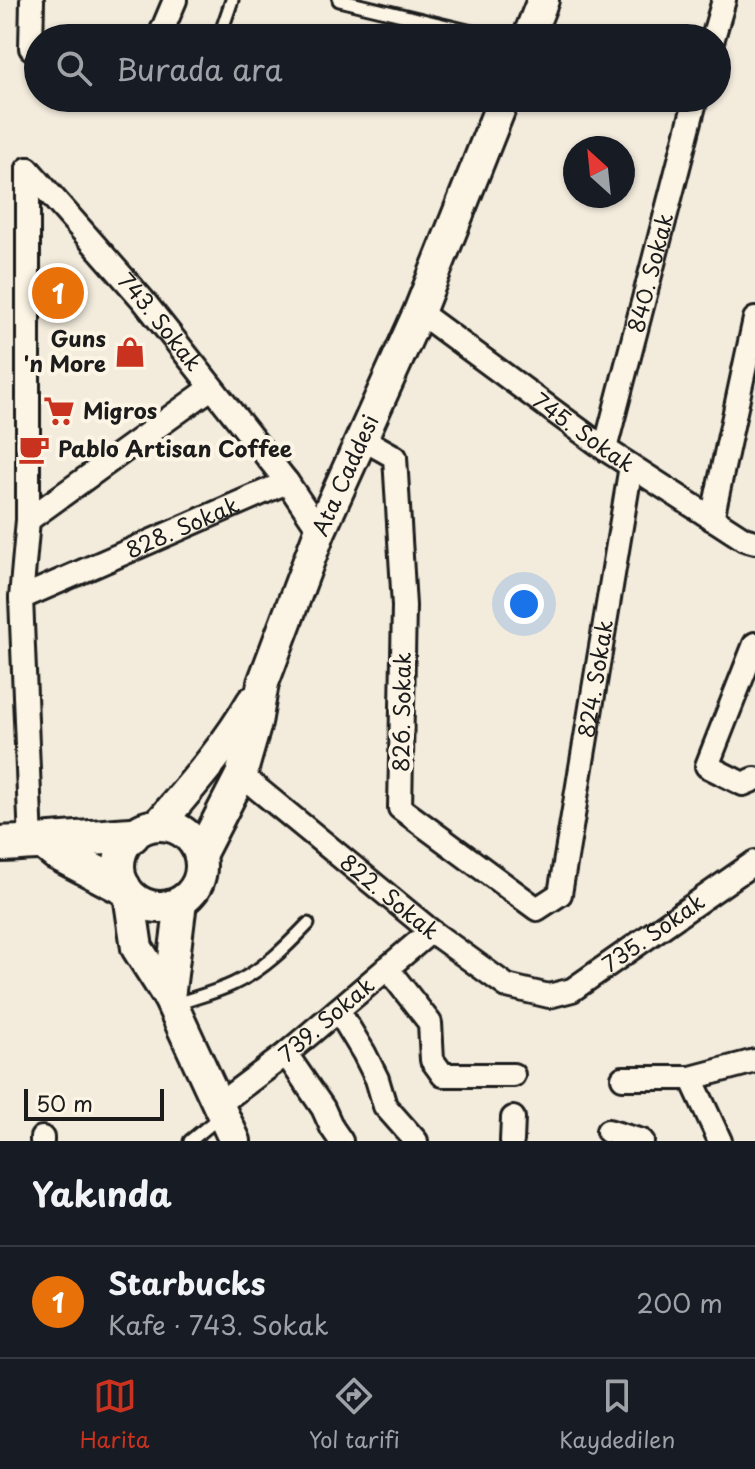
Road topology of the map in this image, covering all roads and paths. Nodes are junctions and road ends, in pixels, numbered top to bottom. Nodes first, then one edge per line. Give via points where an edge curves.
1 (32, 0) edge
2 (175, 0) edge
3 (232, 0) edge
4 (339, 0) edge
5 (543, 0) edge
6 (724, 0) edge
7 (34, 24) edge
8 (165, 24) edge
9 (224, 24) edge
10 (439, 24) edge
11 (534, 24) edge
12 (717, 24) edge
13 (498, 112) edge
14 (692, 112) edge
15 (419, 312) junction
16 (755, 319) edge
17 (211, 388) junction
18 (361, 438) junction
19 (605, 449) junction
20 (631, 466) junction
21 (287, 482) junction
22 (712, 519) junction
23 (28, 520) junction
24 (320, 531) junction
25 (755, 542) edge
26 (21, 598) junction
27 (755, 644) edge
28 (263, 683) junction
29 (241, 775) junction
30 (755, 779) edge
31 (145, 830) junction
32 (25, 843) edge
33 (200, 855) junction
34 (755, 862) edge
35 (126, 890) junction
36 (560, 894) joint
37 (181, 902) junction
38 (308, 924) dead end
39 (431, 931) junction
40 (387, 968) junction
41 (549, 996) joint
42 (171, 1002) junction
43 (338, 1010) junction
44 (286, 1054) junction
45 (755, 1061) edge
46 (513, 1075) dead end
47 (623, 1078) dead end
48 (691, 1078) junction
49 (513, 1118) dead end
50 (225, 1120) edge
51 (609, 1129) edge
52 (190, 1141) edge
53 (341, 1141) edge
54 (416, 1141) edge
55 (512, 1141) edge
56 (642, 1141) edge
57 (719, 1141) edge

1 - 7 street
2 - 8 street
3 - 9 lane
4 - 10 lane
5 - 11 main road
6 - 12 street
13 - 15 main road, Ata Caddesi
14 - 19 street, 840. Sokak
15 - 18 main road, Ata Caddesi
15 - 19 street, 745. Sokak
16 - 22 street
17 - 21 street, 743. Sokak
17 - 23 street
17 - 23 street, 743. Sokak via 143,300 28,169
18 - 24 main road, Ata Caddesi
18 - 36 street, 826. Sokak via 395,457 404,606 400,808 537,909
19 - 20 street, 745. Sokak
20 - 22 street, 745. Sokak
20 - 36 street, 824. Sokak
21 - 24 street
21 - 26 street, 828. Sokak
22 - 25 street, 745. Sokak
23 - 26 street
24 - 28 main road, Ata Caddesi
26 - 32 street
27 - 30 street via 707,766 743,784
28 - 29 main road, Ata Caddesi
28 - 31 main road via 204,771
29 - 33 main road, Ata Caddesi
29 - 39 street, 822. Sokak
31 - 32 main road
31 - 33 main road via 172,826 194,843
31 - 35 main road via 123,846 119,873
32 - 35 main road via 56,852
33 - 37 main road via 198,881
34 - 41 street, 735. Sokak via 572,990
35 - 37 main road via 156,908
35 - 42 main road via 137,948
37 - 42 main road
38 - 42 lane via 254,972 215,991
39 - 40 street, 739. Sokak
39 - 41 street, 822. Sokak via 507,986
40 - 43 street, 739. Sokak
40 - 46 street via 430,1023 432,1060 443,1075
42 - 50 main road
43 - 44 street, 739. Sokak
43 - 54 street via 377,1079 385,1106
44 - 50 street, 739. Sokak
44 - 53 street
45 - 48 street
47 - 48 street
48 - 57 street
49 - 55 street
50 - 52 lane
51 - 56 street

